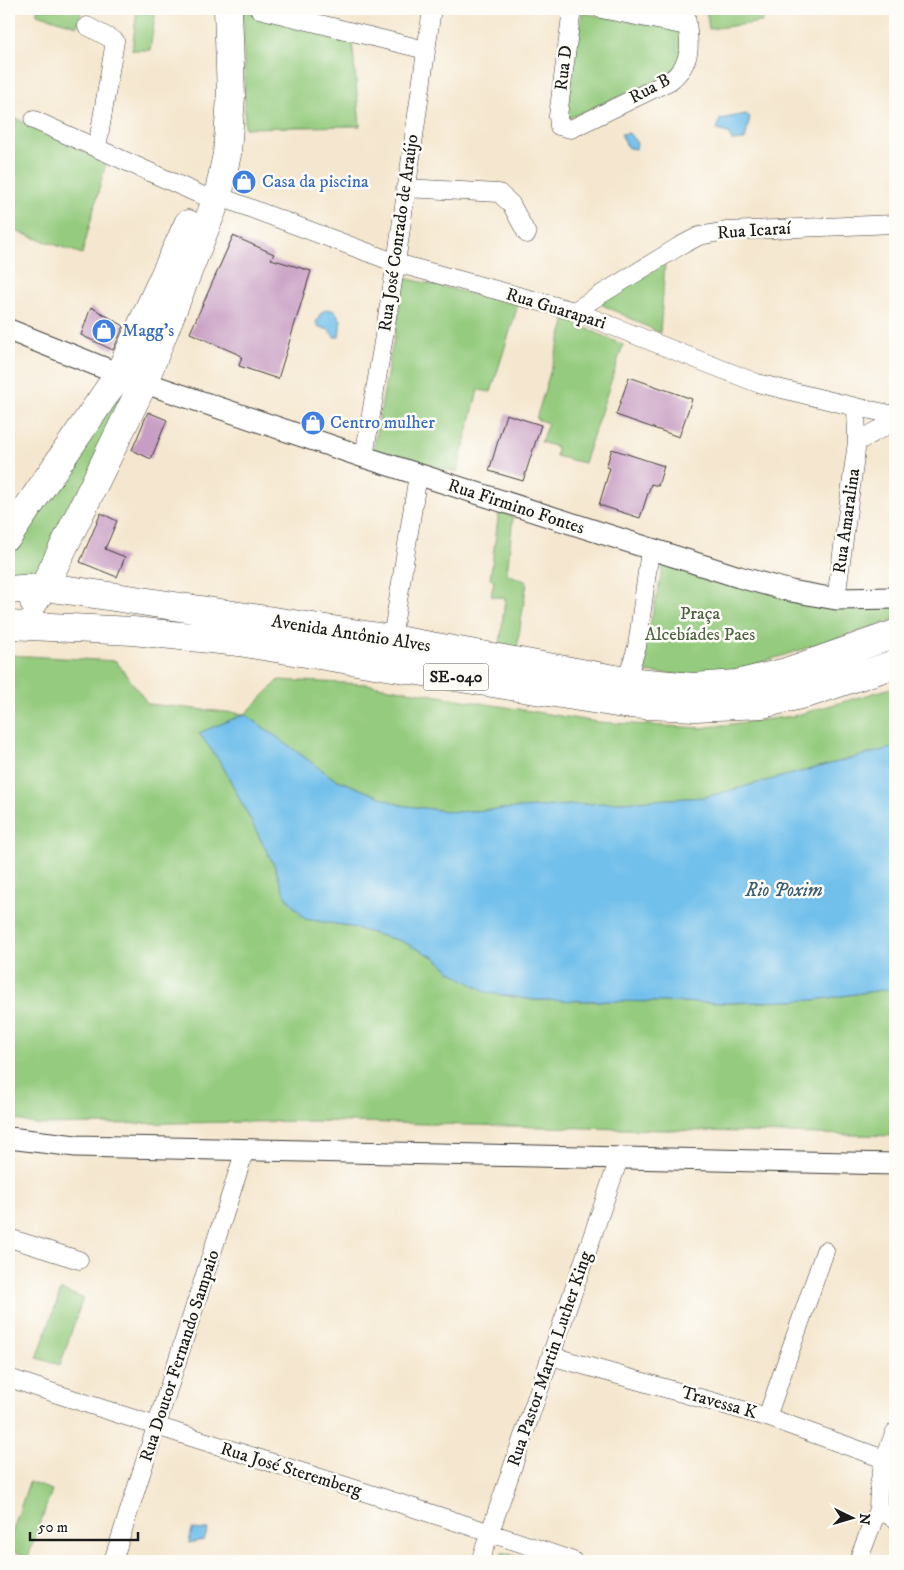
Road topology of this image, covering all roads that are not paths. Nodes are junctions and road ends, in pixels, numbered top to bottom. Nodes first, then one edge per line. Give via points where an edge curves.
1 (210, 9) edge
2 (228, 9) edge
3 (259, 9) edge
4 (432, 9) edge
5 (572, 9) edge
6 (600, 9) edge
7 (685, 9) edge
8 (87, 26) dead end
9 (687, 26) junction
10 (426, 50) junction
11 (34, 120) dead end
12 (560, 126) joint
13 (97, 148) junction
14 (406, 188) junction
15 (210, 196) junction
16 (895, 224) edge
17 (527, 234) dead end
18 (396, 263) junction
19 (574, 312) junction
20 (9, 330) edge
21 (132, 378) junction
22 (856, 407) junction
23 (895, 415) edge
24 (895, 421) edge
25 (857, 442) junction
26 (364, 457) junction
27 (418, 476) junction
28 (9, 535) edge
29 (650, 550) junction
30 (44, 588) junction
31 (9, 590) edge
32 (895, 598) edge
33 (836, 599) junction
34 (11, 625) edge
35 (895, 634) edge
36 (392, 639) junction
37 (895, 664) edge
38 (626, 681) junction
39 (9, 1138) edge
40 (245, 1150) junction
41 (620, 1156) junction
42 (895, 1164) edge
43 (9, 1238) edge
44 (824, 1251) dead end
45 (79, 1260) dead end
46 (550, 1356) junction
47 (9, 1378) edge
48 (767, 1417) junction
49 (157, 1428) junction
50 (895, 1432) edge
51 (884, 1459) junction
52 (878, 1509) junction
53 (895, 1519) edge
54 (490, 1532) junction
55 (113, 1561) edge
56 (480, 1561) edge
57 (574, 1561) edge
58 (858, 1561) edge

1 - 15 main road via 213,103 208,169
2 - 15 main road via 231,96 227,154
3 - 10 street
4 - 10 street, Rua José Conrado de Araújo
5 - 12 street, Rua D via 558,116
6 - 9 street
7 - 9 street, Rua B
8 - 13 street via 115,41
9 - 12 street, Rua B via 686,64 670,82 571,129
10 - 14 street, Rua José Conrado de Araújo
11 - 13 street, Rua Guarapari
13 - 15 street, Rua Guarapari
14 - 17 street via 499,193 510,204
14 - 18 street, Rua José Conrado de Araújo
15 - 18 street, Rua Guarapari
15 - 21 main road
16 - 19 street, Rua Icaraí via 726,231 699,236
18 - 19 street, Rua Guarapari
18 - 26 street, Rua José Conrado de Araújo
19 - 22 street, Rua Guarapari via 757,383
20 - 21 street, Rua Firmino Fontes
21 - 26 street, Rua Firmino Fontes
21 - 28 main road
21 - 30 main road
22 - 23 street, Rua Guarapari
22 - 25 street, Rua Amaralina
24 - 25 street, Rua Amaralina
25 - 33 street, Rua Amaralina
26 - 27 street, Rua Firmino Fontes
27 - 29 street, Rua Firmino Fontes
27 - 36 street
29 - 33 street, Rua Firmino Fontes via 748,580
29 - 38 street via 637,647
30 - 31 main road, Avenida Antônio Alves / SE-040
30 - 34 main road
30 - 36 main road, Avenida Antônio Alves / SE-040
32 - 33 street, Rua Firmino Fontes
34 - 37 main road, Avenida Antônio Alves / SE-040 via 133,631 239,642 623,704 686,707 763,704 809,693
35 - 38 main road, Avenida Antônio Alves / SE-040 via 786,672 736,684 693,687
36 - 38 main road, Avenida Antônio Alves / SE-040
39 - 40 street via 76,1146
40 - 41 street
40 - 49 street, Rua Doutor Fernando Sampaio
41 - 42 street
41 - 46 street, Rua Pastor Martin Luther King
43 - 45 street
44 - 48 street
46 - 48 street, Travessa K
46 - 54 street, Rua Pastor Martin Luther King
47 - 49 street, Rua José Steremberg
48 - 51 street, Travessa K
49 - 54 street, Rua José Steremberg
49 - 55 street, Rua Doutor Fernando Sampaio
50 - 51 street
51 - 52 street
52 - 53 street
52 - 58 street
54 - 56 street, Rua Pastor Martin Luther King
54 - 57 street, Rua José Steremberg

